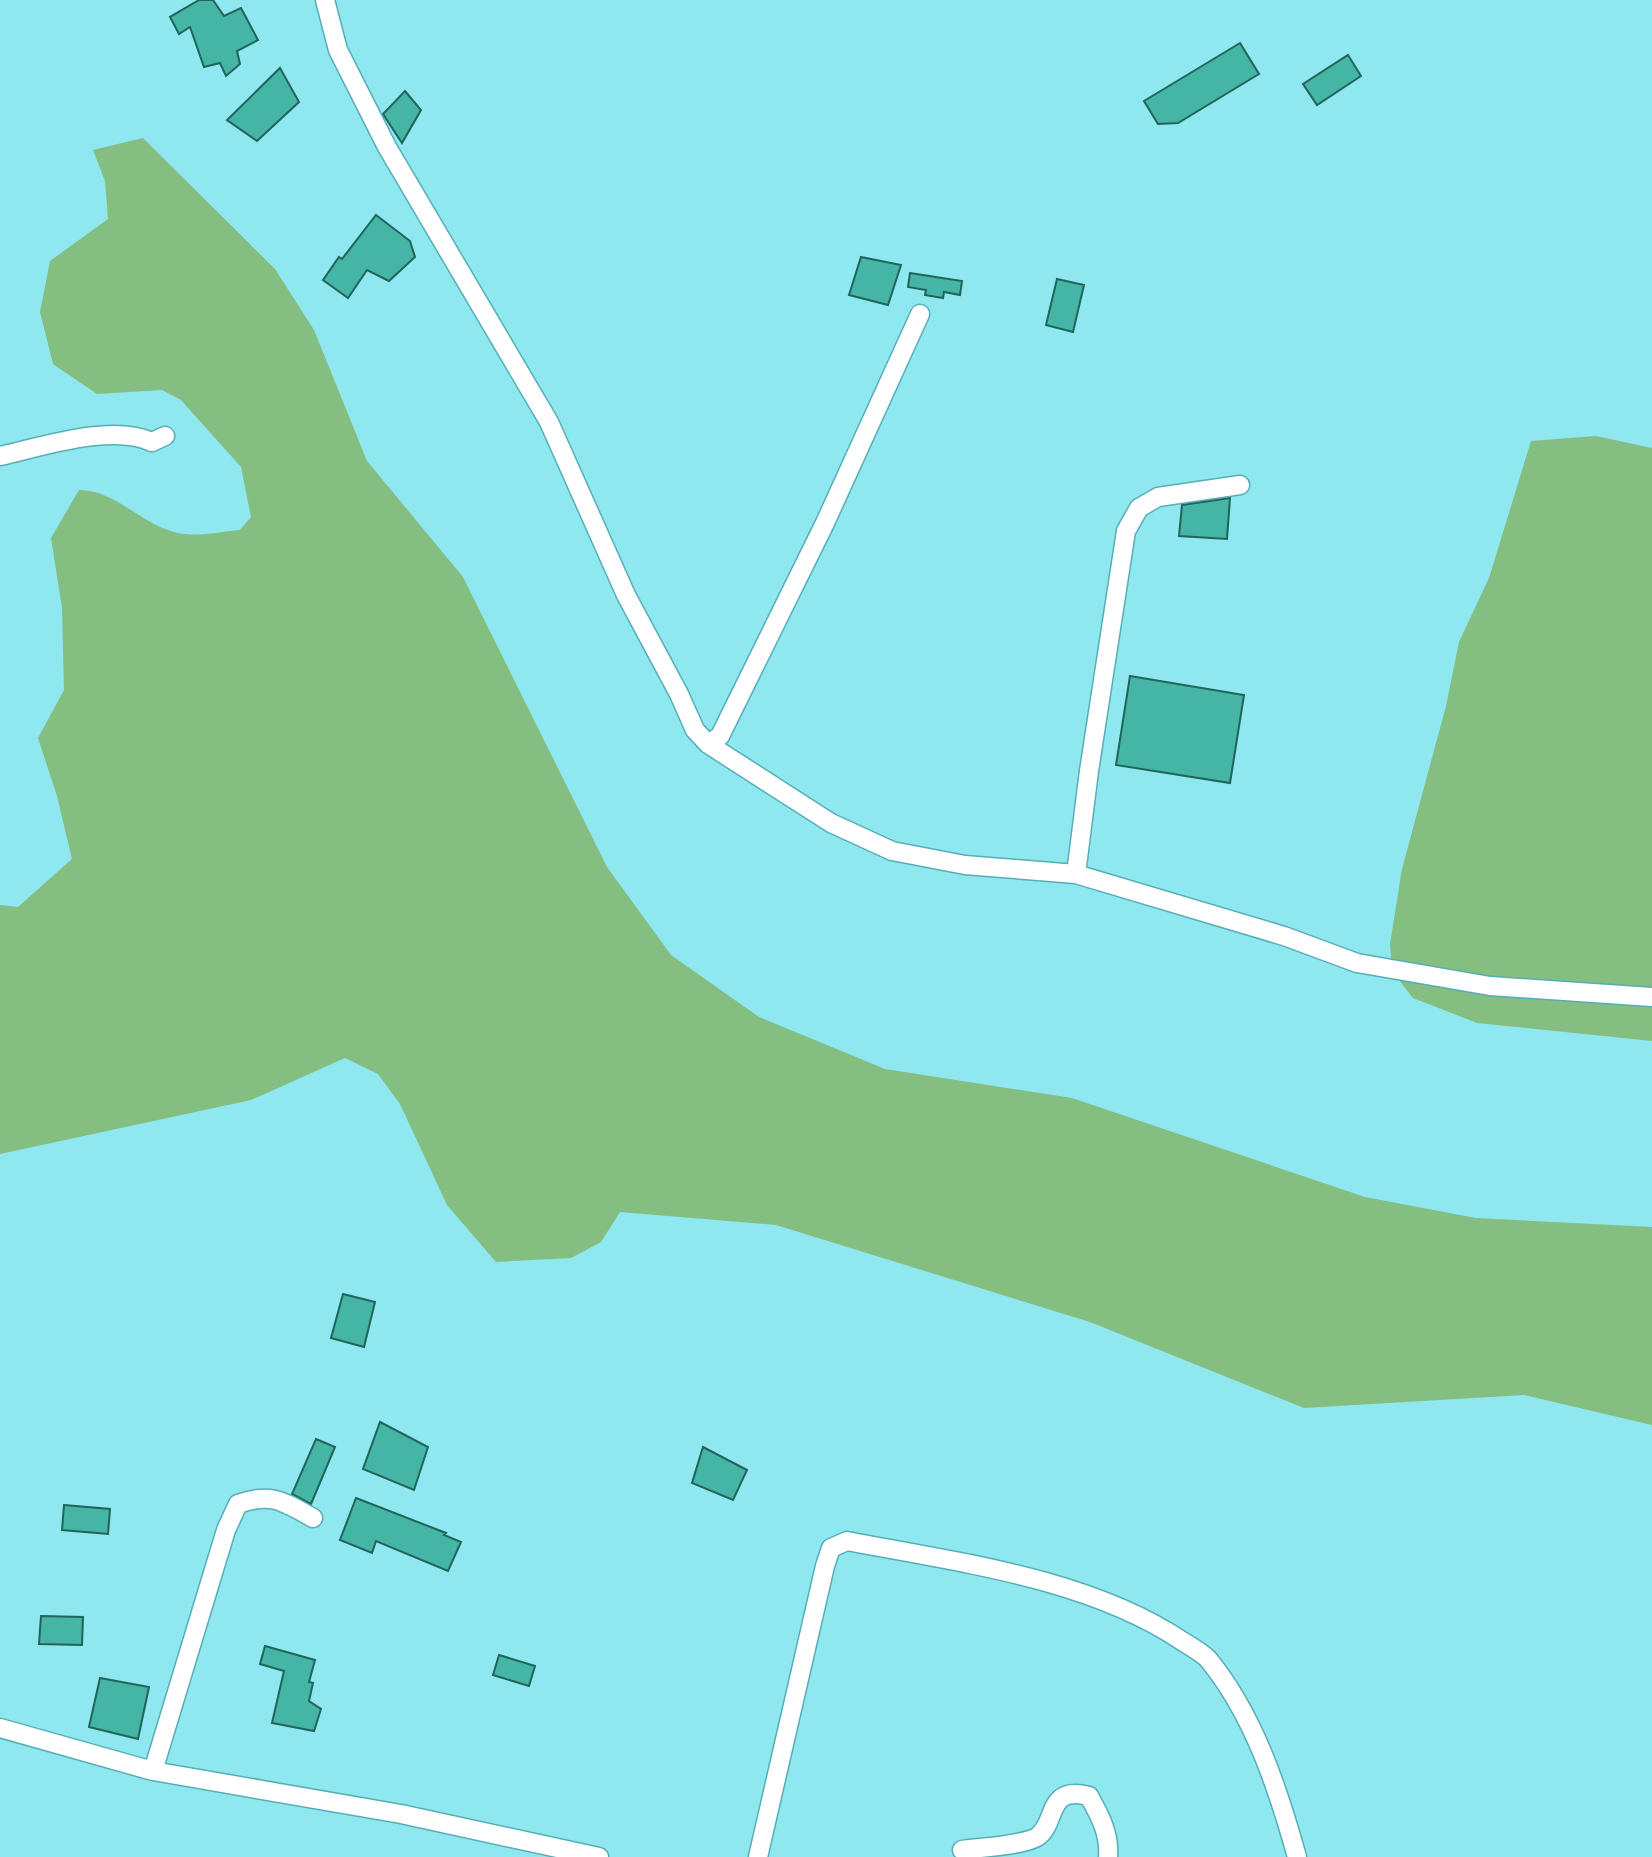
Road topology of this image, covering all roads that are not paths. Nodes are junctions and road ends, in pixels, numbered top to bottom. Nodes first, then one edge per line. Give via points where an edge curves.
1 (325, 0) edge
2 (920, 314) dead end
3 (165, 436) dead end
4 (0, 456) edge
5 (1240, 485) dead end
6 (708, 744) junction
7 (1076, 874) junction
8 (1652, 997) edge
9 (313, 1518) dead end
10 (0, 1728) edge
11 (153, 1771) junction
12 (962, 1850) dead end
13 (599, 1857) edge
14 (758, 1857) edge
15 (1108, 1857) edge
16 (1297, 1857) edge

1 - 6 street via 338,50 387,147 549,422 626,595 695,730
2 - 6 street via 825,523 720,736
3 - 4 street via 152,442 142,437 57,441
5 - 7 street via 1158,497 1139,508 1126,531
6 - 7 street via 831,823 892,851 965,865
7 - 8 street via 1284,936 1357,963 1490,986
9 - 11 street via 277,1499 257,1497 238,1504 226,1530
10 - 11 street
11 - 13 street via 401,1814
12 - 15 street via 1035,1838 1063,1797 1077,1793 1089,1796 1103,1820
14 - 16 street via 825,1566 831,1548 847,1541 1064,1589 1156,1624 1206,1657 1237,1703 1260,1750

